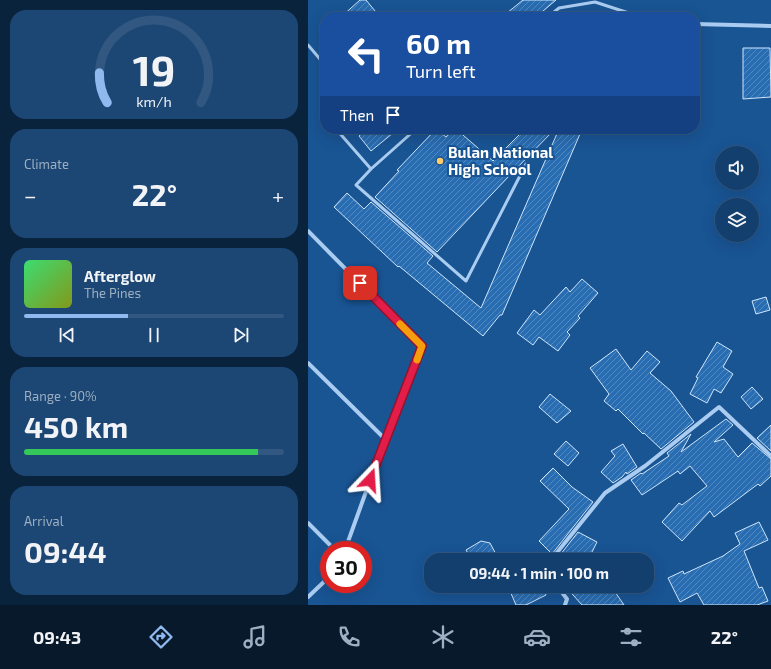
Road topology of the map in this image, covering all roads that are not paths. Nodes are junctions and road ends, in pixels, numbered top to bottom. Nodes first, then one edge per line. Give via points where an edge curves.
1 (554, 12) edge
2 (626, 12) edge
3 (700, 24) edge
4 (771, 26) edge
5 (308, 45) edge
6 (320, 58) edge
7 (340, 134) edge
8 (410, 134) edge
9 (526, 164) dead end
10 (371, 169) junction
11 (308, 231) edge
12 (308, 363) edge
13 (385, 439) junction
14 (771, 456) edge
15 (308, 523) edge
16 (326, 541) edge
17 (348, 541) edge
18 (557, 553) edge
19 (320, 586) edge
20 (562, 593) edge
21 (308, 597) edge
22 (565, 605) edge

1 - 2 lane via 559,8 595,2
3 - 4 street
5 - 6 lane
7 - 10 lane
8 - 10 lane
9 - 10 lane via 466,281 356,185
11 - 13 street via 422,346
12 - 13 street
13 - 17 street
14 - 18 street via 719,407 645,466 604,493
15 - 16 street
19 - 21 street
20 - 22 street via 567,599

